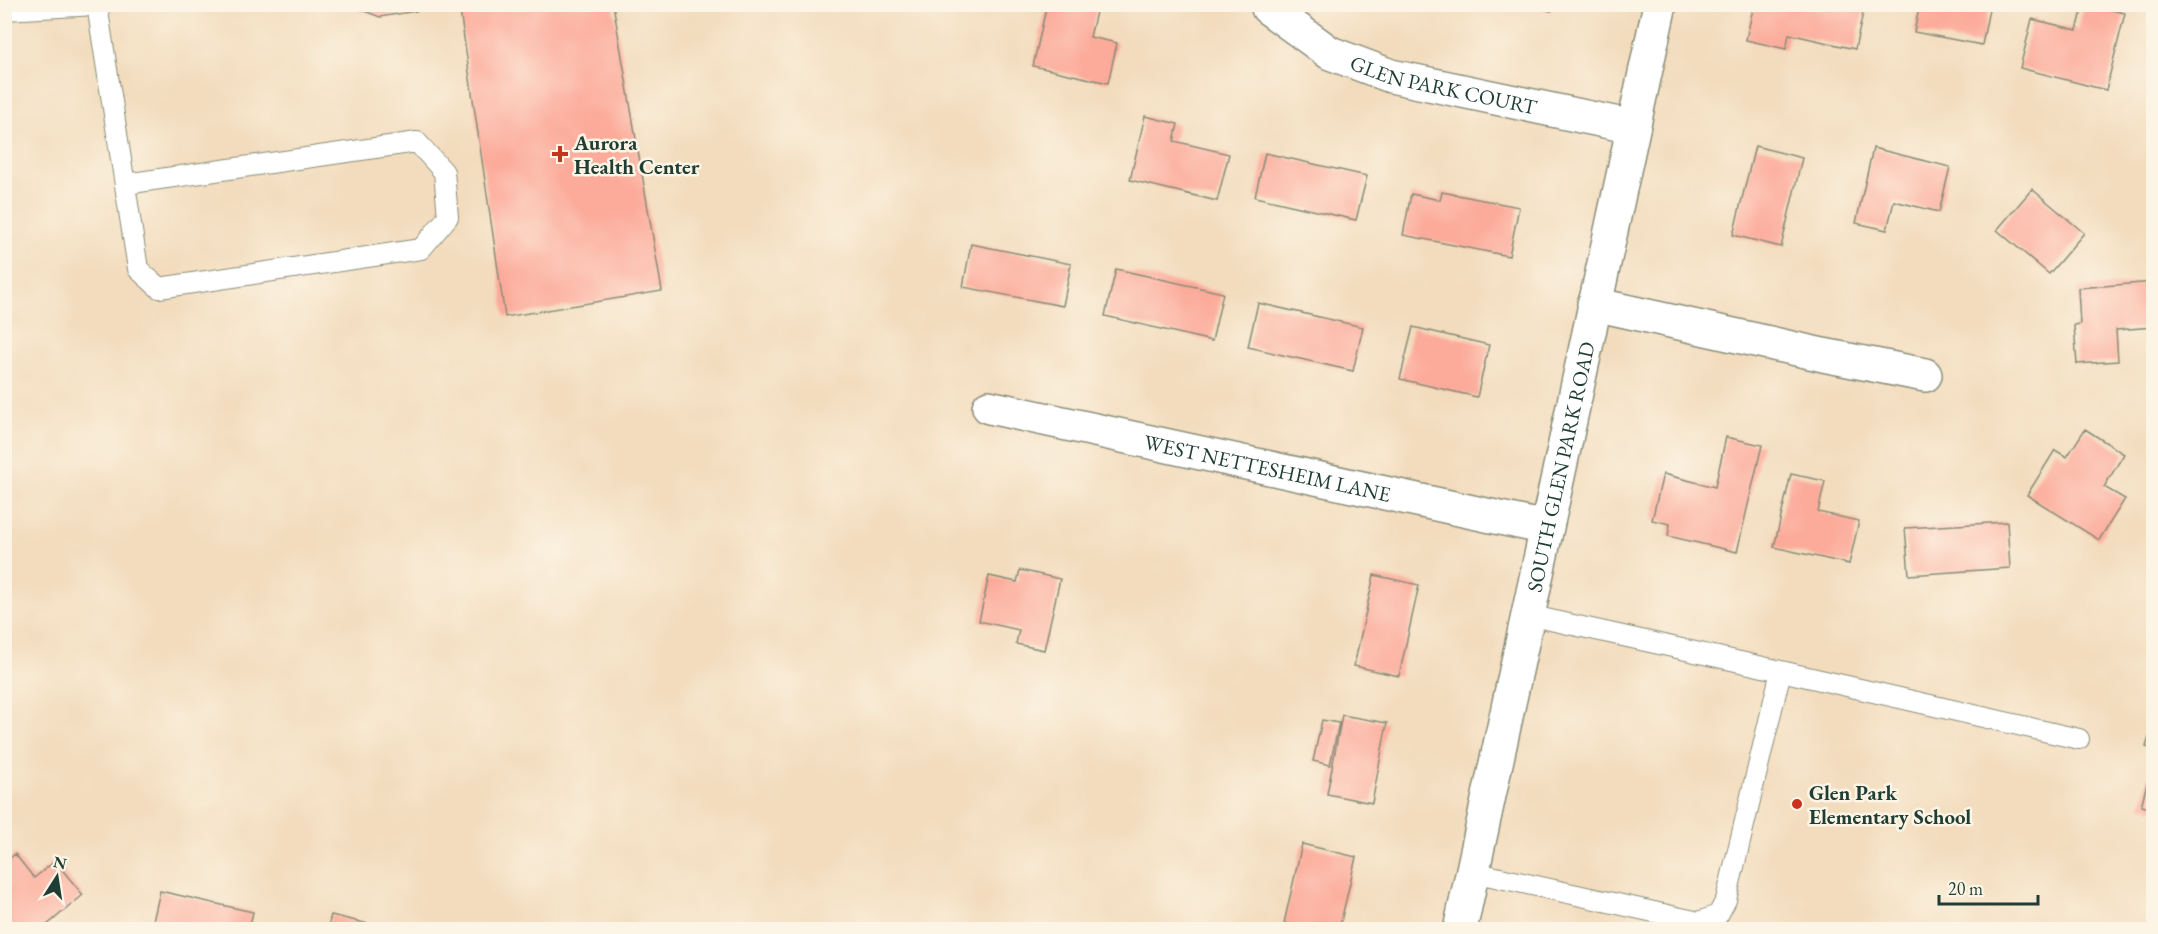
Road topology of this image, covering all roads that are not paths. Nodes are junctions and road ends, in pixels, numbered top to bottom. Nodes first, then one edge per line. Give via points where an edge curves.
1 (1660, 4) edge
2 (97, 5) edge
3 (1268, 8) dead end
4 (4, 10) edge
5 (1633, 128) junction
6 (125, 184) junction
7 (1594, 304) junction
8 (1925, 375) dead end
9 (989, 407) dead end
10 (1546, 528) junction
11 (1528, 615) junction
12 (1781, 671) junction
13 (2079, 739) dead end
14 (1473, 872) junction
15 (1460, 930) edge

1 - 5 street, SOUTH GLEN PARK ROAD
2 - 4 lane
2 - 6 lane
3 - 5 street, GLEN PARK COURT via 1330,53 1391,76
5 - 7 street, SOUTH GLEN PARK ROAD
6 - 6 lane via 138,269 159,288 421,249 448,217 444,171 417,142
7 - 8 street
7 - 10 street, SOUTH GLEN PARK ROAD
9 - 10 street, WEST NETTESHEIM LANE
10 - 11 street, SOUTH GLEN PARK ROAD
11 - 12 lane
11 - 14 street, SOUTH GLEN PARK ROAD
12 - 13 lane
12 - 14 lane via 1726,900 1718,915 1699,921
14 - 15 street, SOUTH GLEN PARK ROAD

